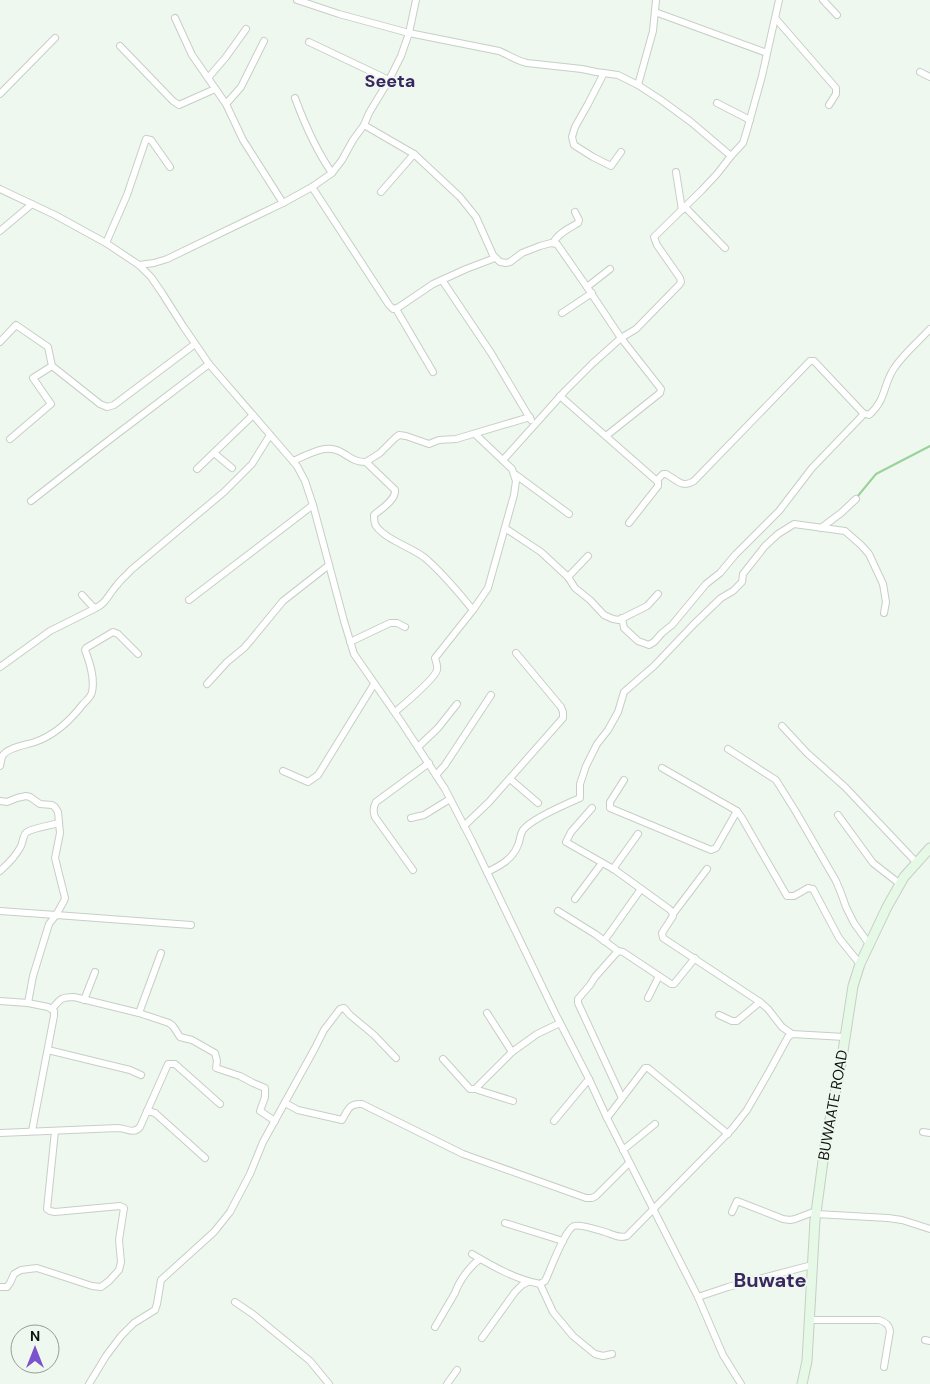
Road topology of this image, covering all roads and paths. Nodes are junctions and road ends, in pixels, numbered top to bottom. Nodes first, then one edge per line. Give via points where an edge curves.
1 (297, 0) edge
2 (416, 0) edge
3 (656, 0) edge
4 (780, 0) edge
5 (823, 0) edge
6 (655, 12) junction
7 (836, 15) dead end
8 (176, 18) dead end
9 (776, 19) junction
10 (246, 29) dead end
11 (409, 33) junction
12 (56, 38) dead end
13 (264, 41) dead end
14 (310, 42) dead end
15 (120, 46) dead end
16 (767, 53) junction
17 (920, 72) dead end
18 (604, 73) junction
19 (930, 77) edge
20 (208, 78) junction
21 (389, 80) junction
22 (638, 85) junction
23 (215, 89) junction
24 (0, 94) edge
25 (295, 98) dead end
26 (716, 102) dead end
27 (226, 104) junction
28 (830, 105) dead end
29 (750, 120) junction
30 (364, 125) junction
31 (621, 152) dead end
32 (414, 154) junction
33 (731, 156) junction
34 (170, 167) dead end
35 (676, 172) dead end
36 (332, 174) junction
37 (312, 187) junction
38 (0, 189) edge
39 (381, 192) dead end
40 (283, 203) junction
41 (32, 204) junction
42 (684, 209) junction
43 (575, 212) dead end
44 (0, 231) edge
45 (106, 243) junction
46 (553, 243) junction
47 (725, 248) dead end
48 (495, 258) junction
49 (139, 265) junction
50 (610, 269) dead end
51 (442, 280) junction
52 (587, 286) junction
53 (592, 293) junction
54 (396, 309) junction
55 (562, 313) dead end
56 (930, 329) edge
57 (621, 338) junction
58 (0, 342) edge
59 (195, 344) junction
60 (209, 364) junction
61 (52, 366) junction
62 (433, 372) dead end
63 (560, 396) junction
64 (863, 413) junction
65 (253, 415) junction
66 (530, 417) junction
67 (534, 425) junction
68 (475, 434) junction
69 (270, 435) junction
70 (606, 436) junction
71 (10, 440) dead end
72 (214, 453) junction
73 (503, 460) junction
74 (293, 462) junction
75 (366, 462) junction
76 (232, 468) dead end
77 (197, 469) dead end
78 (516, 476) junction
79 (657, 480) junction
80 (856, 499) dead end
81 (31, 501) dead end
82 (313, 505) junction
83 (569, 514) dead end
84 (629, 523) dead end
85 (505, 528) junction
86 (821, 528) junction
87 (588, 556) dead end
88 (329, 565) junction
89 (568, 577) junction
90 (658, 594) dead end
91 (82, 595) dead end
92 (189, 600) dead end
93 (96, 608) junction
94 (473, 610) junction
95 (884, 613) dead end
96 (622, 618) junction
97 (405, 627) dead end
98 (350, 642) junction
99 (516, 653) dead end
100 (138, 654) dead end
101 (0, 667) edge
102 (207, 684) dead end
103 (374, 684) junction
104 (491, 695) dead end
105 (457, 704) dead end
106 (394, 712) junction
107 (782, 726) dead end
108 (418, 747) junction
109 (728, 749) dead end
110 (428, 763) junction
111 (0, 766) edge
112 (662, 768) dead end
113 (283, 771) dead end
114 (436, 775) junction
115 (510, 779) junction
116 (624, 780) dead end
117 (450, 799) junction
118 (0, 801) edge
119 (538, 803) dead end
120 (592, 808) dead end
121 (737, 811) junction
122 (838, 815) dead end
123 (411, 818) dead end
124 (59, 823) junction
125 (464, 826) junction
126 (638, 834) dead end
127 (930, 848) edge
128 (602, 862) junction
129 (916, 862) junction
130 (613, 869) junction
131 (707, 869) dead end
132 (413, 870) dead end
133 (0, 871) edge
134 (487, 872) junction
135 (900, 884) junction
136 (641, 888) junction
137 (575, 899) dead end
138 (0, 911) edge
139 (558, 911) dead end
140 (673, 914) junction
141 (56, 915) junction
142 (191, 925) dead end
143 (604, 940) junction
144 (869, 944) junction
145 (618, 950) junction
146 (161, 953) dead end
147 (694, 958) junction
148 (860, 964) junction
149 (95, 972) dead end
150 (659, 976) junction
151 (648, 998) dead end
152 (84, 1000) junction
153 (0, 1001) edge
154 (760, 1002) junction
155 (28, 1003) junction
156 (52, 1009) junction
157 (139, 1013) junction
158 (487, 1013) dead end
159 (719, 1015) dead end
160 (560, 1023) junction
161 (792, 1034) junction
162 (845, 1037) junction
163 (48, 1050) junction
164 (512, 1052) junction
165 (396, 1058) dead end
166 (444, 1059) dead end
167 (141, 1075) dead end
168 (589, 1079) junction
169 (476, 1089) junction
170 (622, 1098) junction
171 (513, 1101) dead end
172 (285, 1103) junction
173 (220, 1104) dead end
174 (148, 1111) junction
175 (607, 1118) junction
176 (554, 1120) dead end
177 (275, 1121) junction
178 (655, 1124) dead end
179 (32, 1131) junction
180 (55, 1131) junction
181 (0, 1133) edge
182 (728, 1134) junction
183 (624, 1150) junction
184 (205, 1158) dead end
185 (629, 1163) junction
186 (654, 1210) junction
187 (732, 1212) dead end
188 (816, 1212) junction
189 (505, 1223) dead end
190 (930, 1229) edge
191 (563, 1241) junction
192 (472, 1254) dead end
193 (480, 1259) junction
194 (812, 1265) junction
195 (528, 1282) junction
196 (540, 1284) junction
197 (0, 1288) edge
198 (698, 1297) junction
199 (235, 1302) dead end
200 (809, 1320) junction
201 (435, 1327) dead end
202 (482, 1338) dead end
203 (612, 1354) dead end
204 (884, 1368) dead end
205 (457, 1370) dead end
206 (89, 1384) edge
207 (329, 1384) edge
208 (446, 1384) edge
209 (741, 1384) edge
210 (802, 1384) edge

1 - 11 street
2 - 11 street
3 - 6 street
4 - 9 street
5 - 7 street
6 - 16 street
6 - 22 street
8 - 20 street via 192,55
9 - 16 street
9 - 28 street via 836,88
10 - 20 street
11 - 18 street via 499,51 520,62
11 - 21 street
12 - 24 street
13 - 27 street via 242,87
14 - 21 street
15 - 23 street via 179,105
16 - 29 street
17 - 19 street
18 - 22 street via 618,75
18 - 31 street via 572,137 574,145 611,166
20 - 23 street
21 - 30 street
22 - 33 street via 691,122
23 - 27 street
25 - 36 street via 310,137
26 - 29 street
27 - 40 street via 243,140
29 - 33 street via 742,143
30 - 32 street
30 - 36 street
32 - 39 street
32 - 48 street via 460,197 476,217
33 - 42 street
34 - 45 street via 154,143 146,139
35 - 42 street
36 - 37 street
37 - 40 street
37 - 54 street via 391,308
38 - 41 street
40 - 49 street via 167,258
41 - 44 street
41 - 45 street
42 - 47 street
42 - 57 street via 655,234 654,239 680,278 680,285 636,329
43 - 46 street via 578,223 555,238
45 - 49 street
46 - 48 street via 522,253 510,262 500,262
46 - 52 street via 557,244
48 - 51 street
49 - 59 street via 162,293
50 - 52 street
51 - 54 street
51 - 66 street
52 - 53 street
53 - 55 street
53 - 57 street
54 - 62 street
56 - 64 street via 895,366 883,398 871,414
57 - 63 street
57 - 70 street via 661,389
58 - 61 street via 16,325 48,347
59 - 60 street
59 - 61 street via 107,407
60 - 65 street
60 - 81 street
61 - 71 street via 33,378 52,404
63 - 67 street
63 - 70 street
64 - 79 street via 814,362 809,361 694,481 681,484 666,474
64 - 96 street via 812,468 779,511 654,642 649,645 638,641 624,628
65 - 69 street
65 - 72 street
66 - 67 street
66 - 68 street
67 - 73 street
68 - 73 street
68 - 75 street via 429,444 399,435
69 - 74 street
69 - 93 street via 252,464 236,481 138,564
70 - 79 street
72 - 76 street
72 - 77 street
73 - 78 street
74 - 75 street via 330,448
74 - 82 street via 302,474
75 - 94 street via 395,492 374,515 377,527 423,556
78 - 83 street
78 - 85 street
79 - 84 street via 658,486
80 - 86 street
82 - 88 street
82 - 92 street
85 - 89 street via 541,552
85 - 94 street via 488,588
86 - 95 street via 844,531 869,554 883,584
86 - 134 street via 794,524 765,546 743,574 742,582 721,598 624,692 618,712 586,766 580,784 580,798 527,826 522,831 515,854
87 - 89 street
88 - 98 street
88 - 102 street via 284,601 244,648
89 - 96 street via 604,615
90 - 96 street via 647,606
91 - 93 street
93 - 101 street via 50,631
94 - 106 street via 435,658 435,673
97 - 98 street via 390,623
98 - 103 street
99 - 115 street via 561,707 564,715
100 - 111 street via 113,632 86,648 92,679 91,695 64,725 36,741 15,747 2,757
103 - 106 street
103 - 113 street via 318,775 308,782
104 - 114 street
105 - 108 street
106 - 108 street
107 - 129 street via 845,786
108 - 110 street
109 - 144 street via 776,780 836,881 854,923
110 - 114 street
110 - 132 street via 376,802 374,809 375,817
112 - 121 street
114 - 117 street
115 - 119 street
115 - 125 street
116 - 121 street via 610,802 610,808 710,850 716,848
117 - 123 street via 424,815
117 - 125 street
118 - 124 street via 26,796 52,805 58,812
120 - 128 street via 566,842
121 - 148 street via 787,896 813,889 840,938
122 - 135 street via 874,863
124 - 133 street via 28,832 18,852
124 - 141 street via 60,838 55,858 65,898
125 - 134 street
126 - 130 street
127 - 129 street, BUWAATE ROAD
128 - 130 street
128 - 137 street
129 - 135 street, BUWAATE ROAD
130 - 136 street
131 - 140 street
134 - 160 street
135 - 144 street, BUWAATE ROAD
136 - 140 street
136 - 143 street
138 - 141 street
139 - 143 street
140 - 147 street via 662,936
141 - 142 street
141 - 155 street via 49,924
143 - 145 street
144 - 148 street, BUWAATE ROAD
145 - 150 street
145 - 170 street via 578,1001
146 - 157 street
147 - 150 street via 675,984
147 - 154 street
148 - 162 street, BUWAATE ROAD
149 - 152 street
150 - 151 street
152 - 156 street via 66,997
152 - 157 street
153 - 155 street
154 - 159 street via 737,1021
154 - 161 street
155 - 156 street
156 - 163 street via 54,1022
157 - 177 street via 169,1022 180,1037 192,1040 215,1054 216,1068 265,1088 260,1111
158 - 164 street
160 - 164 street
160 - 168 street
161 - 162 street
161 - 182 street via 785,1040 747,1110
162 - 188 street, BUWAATE ROAD
163 - 167 street
163 - 179 street
164 - 169 street
165 - 172 street via 344,1008 340,1009 324,1030
166 - 169 street via 470,1089
168 - 175 street
168 - 176 street
169 - 171 street
170 - 175 street
170 - 182 street via 648,1068
172 - 177 street
172 - 185 street via 298,1110 342,1120 351,1106 362,1104 463,1154 583,1198 593,1198
173 - 174 street via 175,1064 168,1064
174 - 180 street via 136,1130
174 - 184 street via 155,1113
175 - 183 street
177 - 206 street via 230,1212 214,1232 161,1280 154,1310 120,1336
178 - 183 street
179 - 180 street
179 - 181 street
180 - 197 street via 47,1209 55,1212 112,1206 124,1208 119,1270 101,1287 37,1268 21,1270 14,1274 7,1287
182 - 186 street
183 - 185 street
185 - 186 street
186 - 191 street via 627,1236 621,1238 577,1226 568,1230
186 - 198 street
187 - 188 street via 737,1200 783,1219
188 - 190 street via 902,1220
188 - 194 street, BUWAATE ROAD
189 - 191 street
191 - 196 street via 545,1281
192 - 193 street
193 - 195 street
193 - 201 street via 457,1287
194 - 198 street
194 - 200 street, BUWAATE ROAD
195 - 196 street
195 - 202 street via 516,1292
196 - 203 street via 553,1312 573,1336 595,1354
198 - 209 street via 723,1355
199 - 207 street via 310,1362
200 - 204 street via 879,1320 887,1323 890,1332
200 - 210 street, BUWAATE ROAD
205 - 208 street

